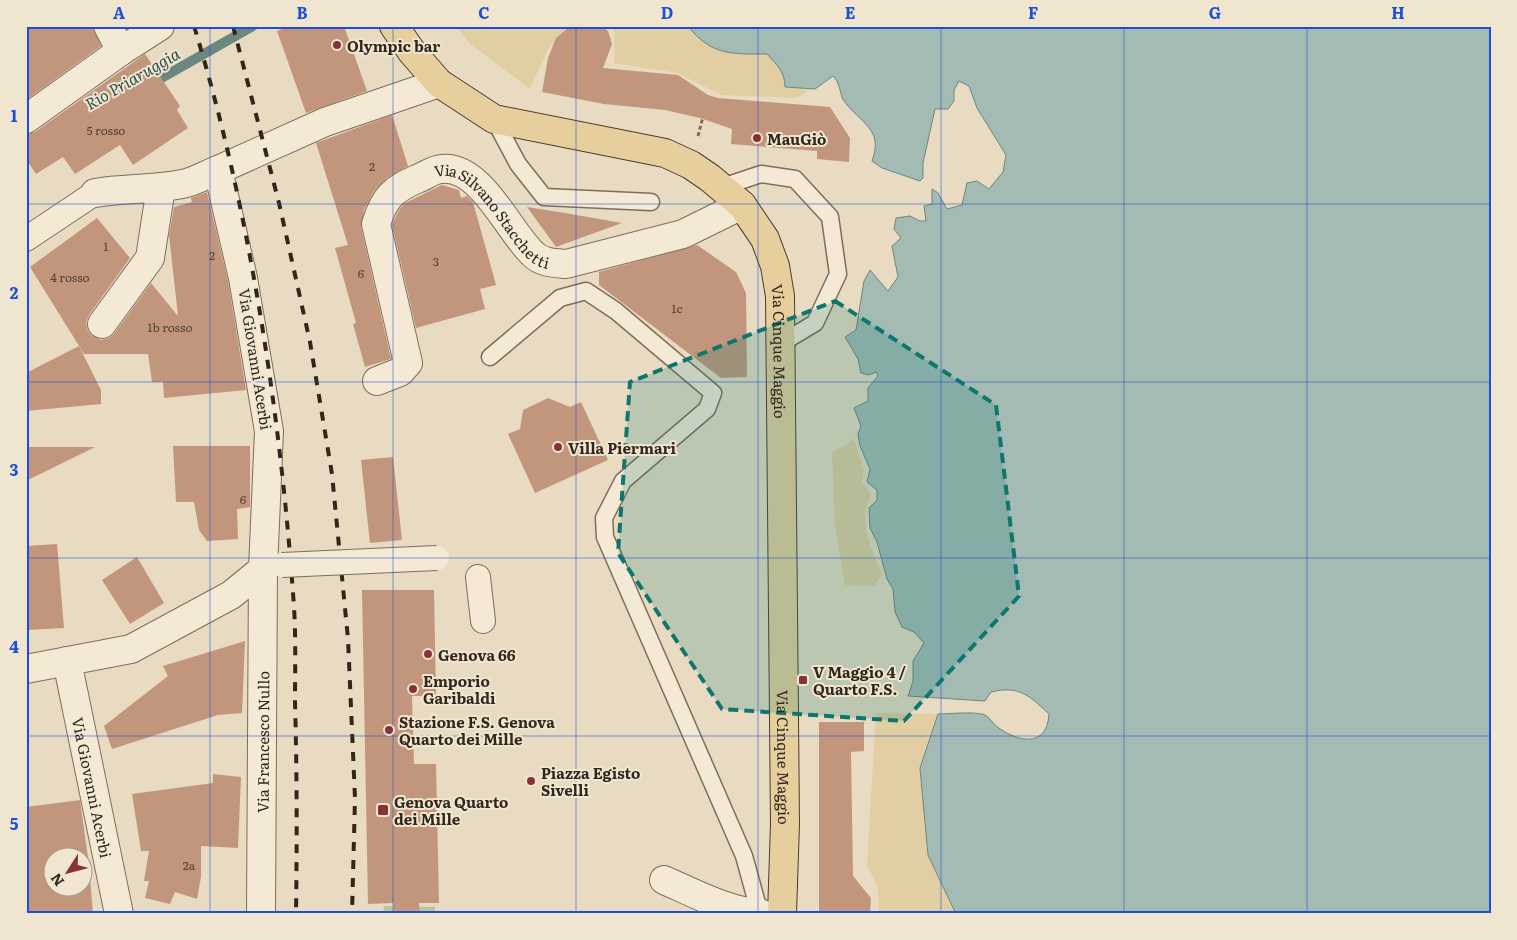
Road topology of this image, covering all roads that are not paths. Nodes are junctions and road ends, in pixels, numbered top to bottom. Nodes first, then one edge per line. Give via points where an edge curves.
1 (108, 26) edge
2 (160, 26) edge
3 (394, 26) edge
4 (121, 51) junction
5 (439, 83) junction
6 (26, 118) edge
7 (494, 119) junction
8 (218, 170) junction
9 (161, 187) junction
10 (96, 194) joint
11 (732, 196) junction
12 (650, 202) dead end
13 (26, 238) edge
14 (102, 324) dead end
15 (780, 344) junction
16 (490, 356) dead end
17 (377, 381) dead end
18 (437, 558) dead end
19 (273, 567) junction
20 (478, 577) dead end
21 (483, 621) dead end
22 (67, 661) junction
23 (26, 669) edge
24 (664, 880) dead end
25 (119, 914) edge
26 (261, 914) edge
27 (761, 914) edge
28 (782, 914) edge

1 - 4 street
2 - 4 street
3 - 5 main road, Via Cinque Maggio
4 - 6 street
5 - 7 main road, Via Cinque Maggio
5 - 8 street via 325,122
7 - 11 main road, Via Cinque Maggio via 664,153 691,166
7 - 12 lane via 518,164 544,198
8 - 9 street via 184,184
8 - 19 street, Via Giovanni Acerbi via 243,278 269,430
9 - 10 street via 124,188
9 - 14 street via 150,258
10 - 13 street
11 - 15 main road, Via Cinque Maggio via 765,239 775,266 780,296
11 - 15 lane via 761,174 795,179 830,217 838,274 815,324
11 - 17 street, Via Silvano Stacchetti via 683,234 566,264 547,262 534,255 479,186 462,172 442,168 398,187 381,205 376,224 408,363 400,372
15 - 28 main road, Via Cinque Maggio via 785,824
16 - 27 lane via 560,298 586,291 616,310 713,393 706,409 624,481 604,518 605,537 744,856
18 - 19 street, bridge
19 - 22 street via 231,595 130,649
19 - 26 street, Via Francesco Nullo
20 - 21 street
22 - 23 street
22 - 25 street, Via Giovanni Acerbi
24 - 27 street via 718,904

